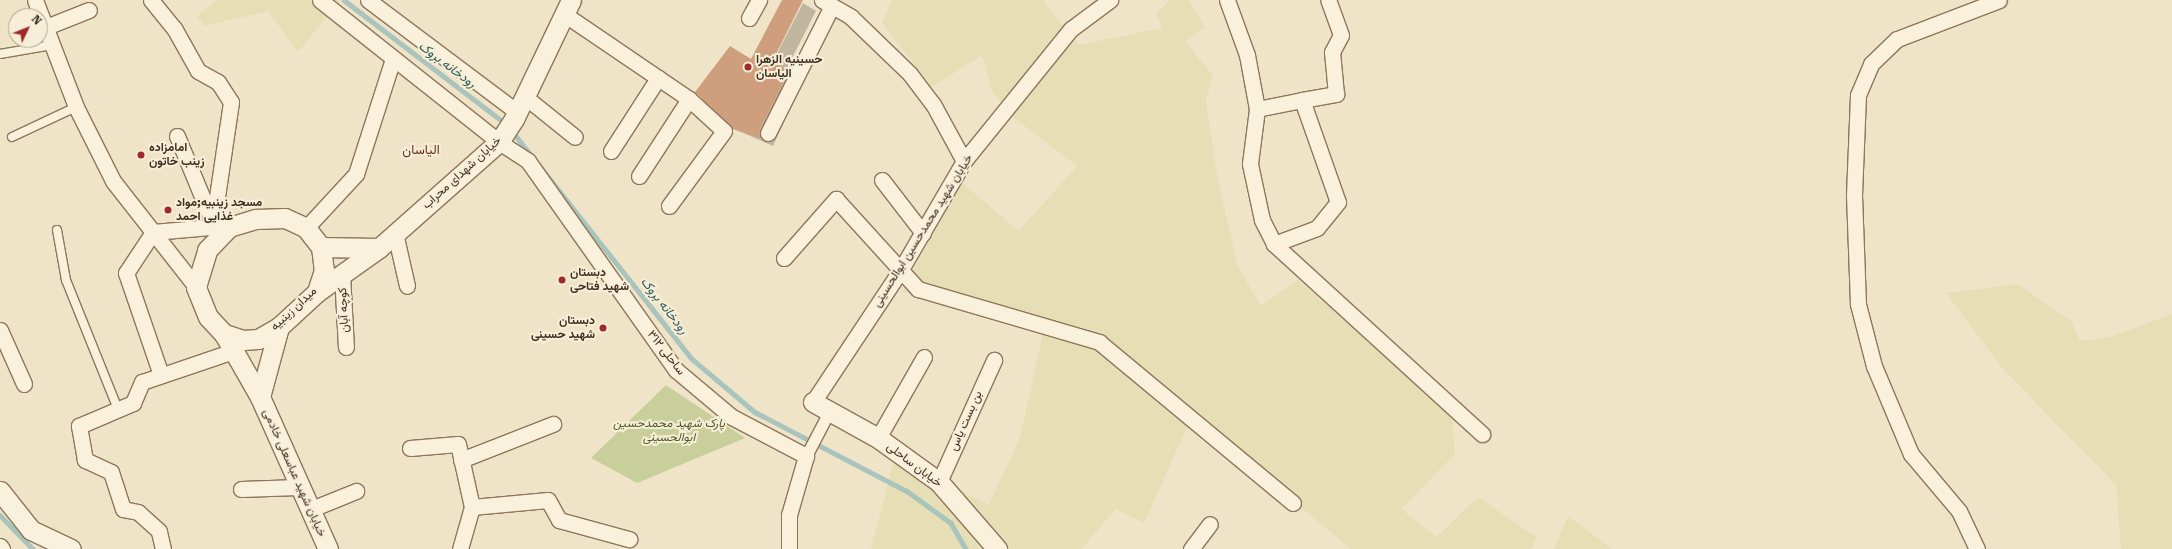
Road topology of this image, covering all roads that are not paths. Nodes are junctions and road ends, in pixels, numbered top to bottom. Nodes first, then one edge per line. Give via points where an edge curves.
1 (151, 0) edge
2 (320, 0) edge
3 (368, 0) edge
4 (759, 0) edge
5 (1110, 0) edge
6 (1227, 0) edge
7 (1328, 0) edge
8 (1999, 0) edge
9 (827, 3) edge
10 (568, 7) edge
11 (89, 10) dead end
12 (749, 18) dead end
13 (48, 26) edge
14 (48, 33) edge
15 (52, 45) junction
16 (0, 54) edge
17 (393, 59) junction
18 (658, 78) junction
19 (689, 99) junction
20 (1302, 100) junction
21 (76, 107) junction
22 (518, 109) junction
23 (1257, 109) junction
24 (768, 133) dead end
25 (12, 136) dead end
26 (177, 136) dead end
27 (575, 137) dead end
28 (500, 140) junction
29 (611, 151) dead end
30 (964, 161) junction
31 (639, 176) dead end
32 (882, 180) dead end
33 (669, 206) dead end
34 (221, 226) junction
35 (306, 228) junction
36 (57, 230) dead end
37 (153, 232) junction
38 (395, 233) junction
39 (923, 233) junction
40 (1274, 244) junction
41 (321, 247) junction
42 (378, 248) junction
43 (784, 258) dead end
44 (900, 271) junction
45 (342, 274) junction
46 (407, 286) dead end
47 (196, 287) junction
48 (317, 292) junction
49 (279, 327) junction
50 (0, 330) edge
51 (228, 342) junction
52 (346, 347) dead end
53 (924, 357) dead end
54 (994, 360) dead end
55 (161, 375) junction
56 (24, 384) dead end
57 (260, 397) junction
58 (813, 402) joint
59 (117, 407) junction
60 (829, 412) junction
61 (553, 424) dead end
62 (1482, 434) dead end
63 (878, 438) junction
64 (410, 448) dead end
65 (806, 456) junction
66 (461, 460) junction
67 (939, 482) junction
68 (298, 487) junction
69 (241, 489) dead end
70 (0, 491) edge
71 (356, 491) dead end
72 (1293, 504) dead end
73 (472, 507) junction
74 (309, 510) junction
75 (1210, 524) dead end
76 (629, 539) dead end
77 (0, 546) edge
78 (2, 549) edge
79 (71, 549) edge
80 (163, 549) edge
81 (328, 549) edge
82 (460, 549) edge
83 (789, 549) edge
84 (997, 549) edge
85 (1191, 549) edge
86 (1977, 549) edge

1 - 34 street via 174,28 198,70 218,82 231,102
2 - 17 street, ساحلی ۳۱۲
3 - 22 street
4 - 12 street
5 - 30 street, خیابان شهید محمدحسین ابوالحسینی via 1071,29
6 - 23 street via 1242,36
7 - 20 street via 1341,35 1332,52 1336,94
8 - 86 street via 1897,39 1871,64 1858,95 1854,195 1858,304 1874,366 1911,454 1959,511
9 - 24 street
9 - 30 street via 851,17 910,74 933,104
10 - 18 street
10 - 22 street, خیابان شهدای محراب
11 - 13 street
14 - 15 street
15 - 16 lane
15 - 21 street
17 - 28 street, ساحلی ۳۱۲
17 - 35 street via 356,174
18 - 19 street
18 - 29 street
19 - 31 street
19 - 33 street via 724,131
20 - 23 street
20 - 40 street via 1338,202 1317,228
21 - 25 lane
21 - 37 street via 113,181
22 - 27 street
22 - 28 street, خیابان شهدای محراب
23 - 40 street via 1250,164 1262,220
26 - 34 street
28 - 38 street, خیابان شهدای محراب
28 - 65 street, ساحلی ۳۱۲ via 528,161 676,370 732,418
30 - 39 street, خیابان شهید محمدحسین ابوالحسینی
32 - 39 street
34 - 35 street via 271,217 298,222
34 - 37 street
34 - 47 street via 207,250
35 - 41 street
36 - 59 lane via 66,280
37 - 47 street
37 - 55 street via 126,273
38 - 42 street, خیابان شهدای محراب
38 - 46 street
39 - 44 street, خیابان شهید محمدحسین ابوالحسینی
40 - 62 street
41 - 42 street
41 - 48 street, میدان زینبیه via 324,270
42 - 45 street, خیابان شهدای محراب
43 - 44 street via 836,199
44 - 58 street, خیابان شهید محمدحسین ابوالحسینی
44 - 72 street via 918,289 1099,342
45 - 48 street, خیابان شهدای محراب
45 - 52 street, کوچه آبان
47 - 51 street via 208,317
48 - 49 street, میدان زینبیه
49 - 51 street, میدان زینبیه via 250,340
49 - 57 street, خیابان شهید عباسعلی خادمی
50 - 56 street
51 - 55 street
51 - 57 street, خیابان شهید عباسعلی خادمی
53 - 63 street
54 - 67 street, بن بست یاس
55 - 59 street via 142,382 133,403
57 - 68 street, خیابان شهید عباسعلی خادمی
58 - 60 street, خیابان ساحلی
59 - 80 street via 79,426 85,460 111,472 123,509 138,512 159,531
60 - 63 street, خیابان ساحلی
60 - 65 street
61 - 66 street
63 - 67 street, خیابان ساحلی
64 - 66 street via 458,444
65 - 83 street via 789,515
66 - 73 street
67 - 84 street, خیابان ساحلی
68 - 69 street
68 - 74 street, خیابان شهید عباسعلی خادمی
70 - 79 street via 31,530
71 - 74 street
73 - 76 street via 548,500 559,520
73 - 82 street
74 - 81 street, خیابان شهید عباسعلی خادمی
75 - 85 street
77 - 78 street

